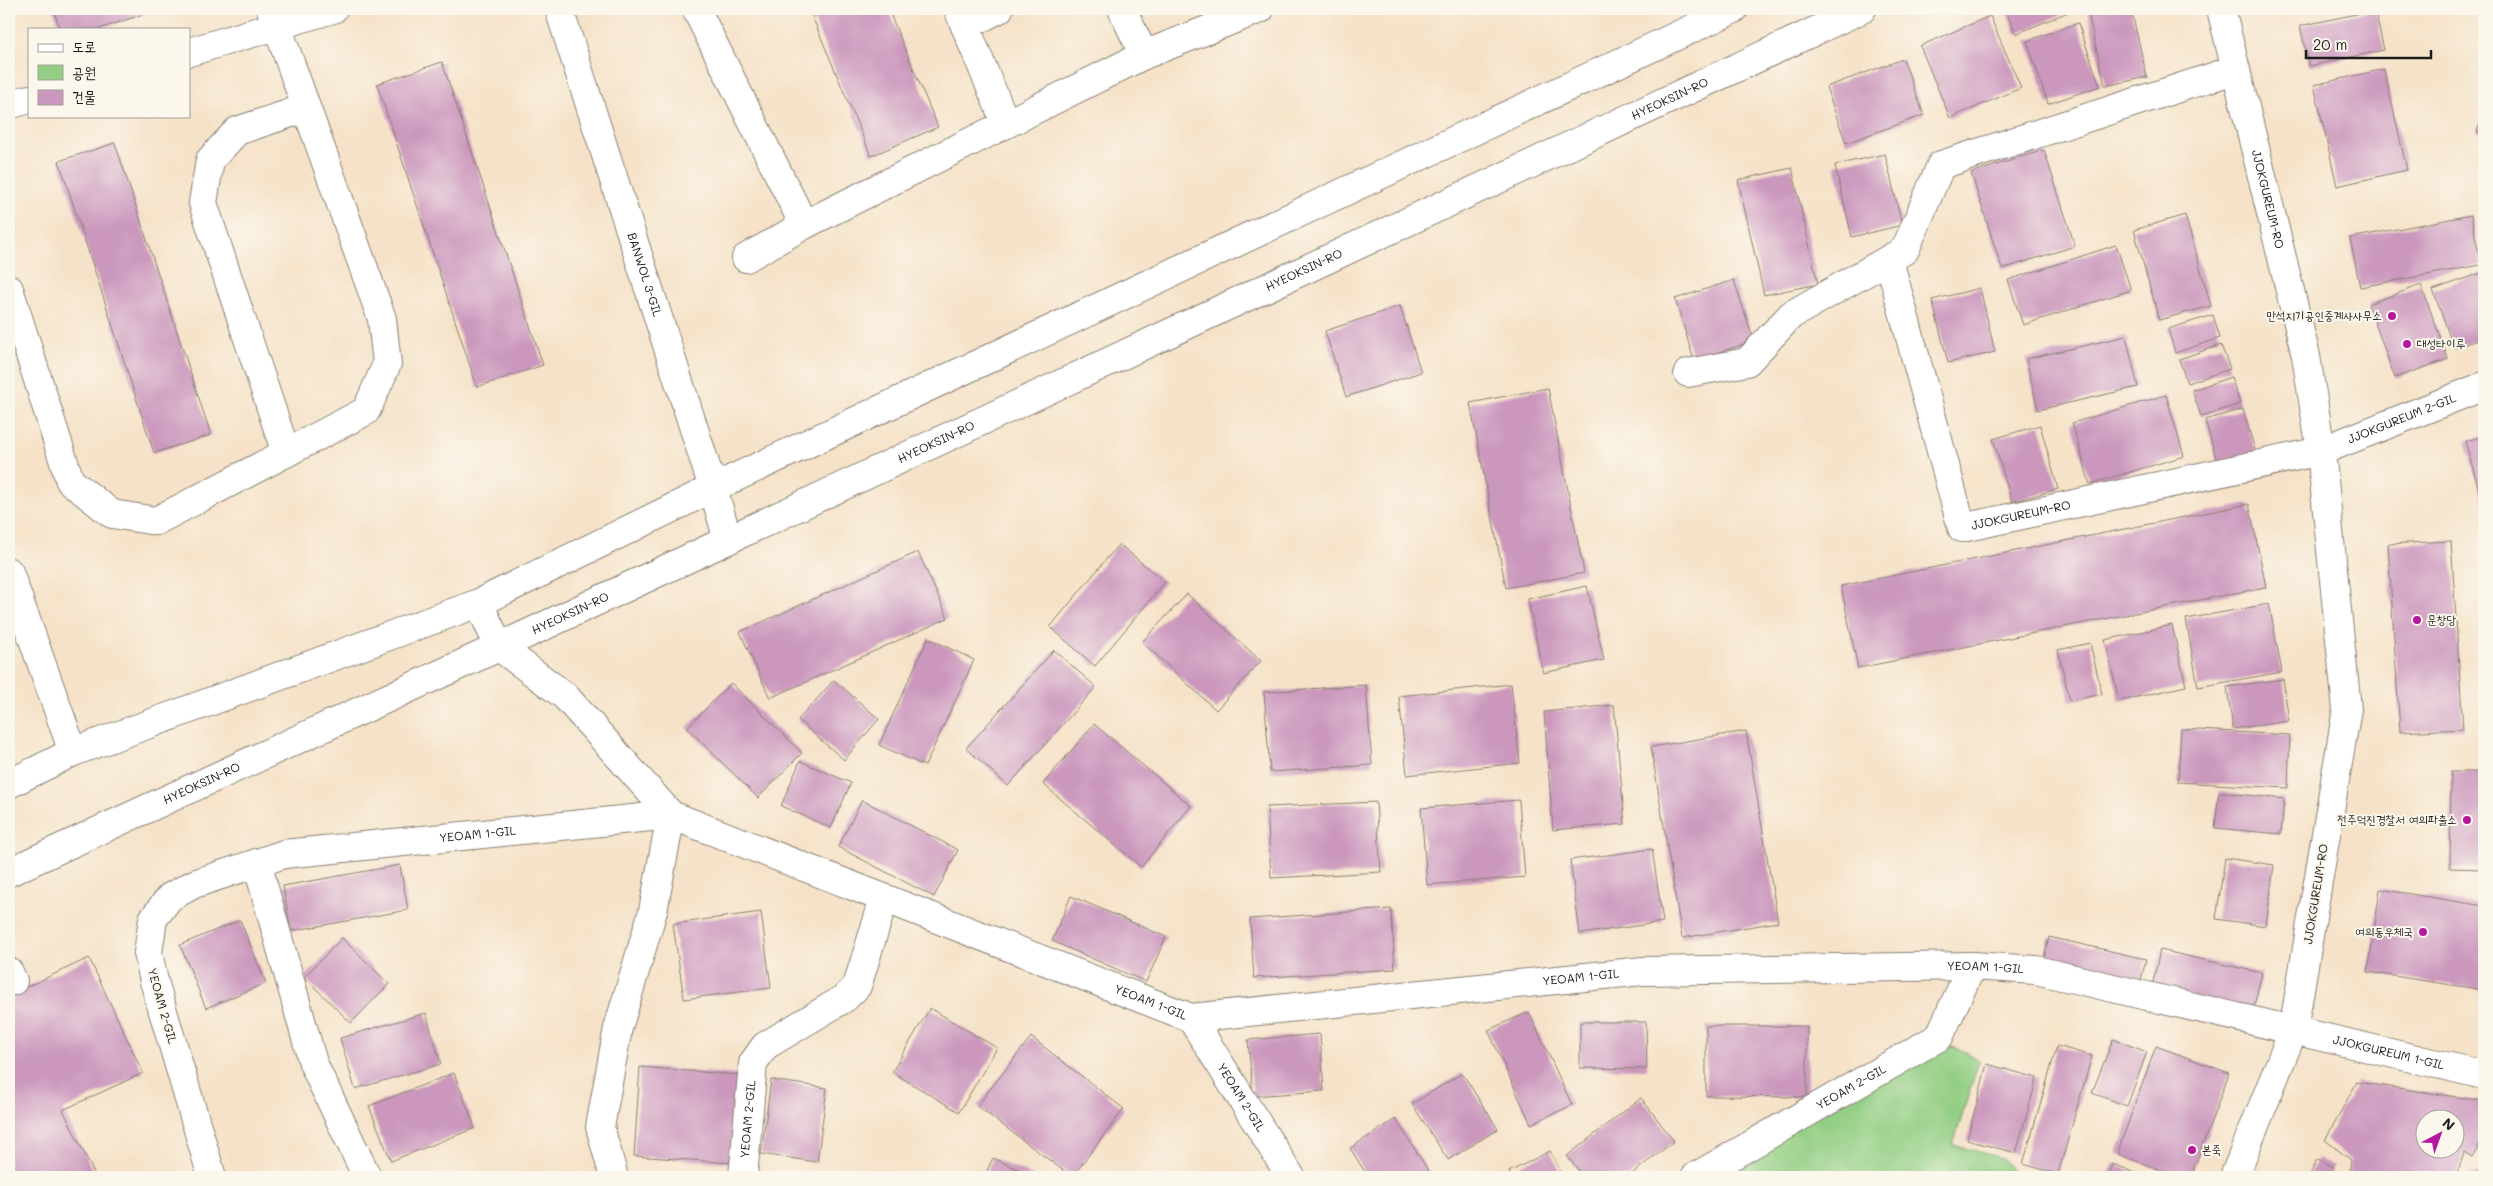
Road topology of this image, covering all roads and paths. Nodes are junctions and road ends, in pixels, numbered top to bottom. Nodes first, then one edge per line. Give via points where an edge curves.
1 (333, 9) edge
2 (559, 9) edge
3 (696, 9) edge
4 (999, 9) edge
5 (1122, 9) edge
6 (1260, 9) edge
7 (1734, 9) edge
8 (1862, 9) edge
9 (2221, 9) edge
10 (274, 17) edge
11 (962, 17) edge
12 (190, 52) edge
13 (1144, 55) junction
14 (2234, 70) junction
15 (28, 99) edge
16 (9, 105) edge
17 (306, 108) junction
18 (1006, 124) junction
19 (804, 225) junction
20 (746, 258) dead end
21 (1889, 260) junction
22 (9, 289) edge
23 (1688, 373) dead end
24 (2484, 386) edge
25 (2322, 451) junction
26 (286, 453) junction
27 (713, 488) junction
28 (728, 540) junction
29 (9, 572) edge
30 (479, 603) junction
31 (499, 647) junction
32 (73, 752) junction
33 (9, 784) edge
34 (671, 815) junction
35 (284, 854) joint
36 (257, 863) junction
37 (9, 872) edge
38 (884, 899) junction
39 (1972, 966) junction
40 (1191, 1018) junction
41 (2293, 1031) junction
42 (2484, 1074) edge
43 (212, 1177) edge
44 (367, 1177) edge
45 (614, 1177) edge
46 (743, 1177) edge
47 (1291, 1177) edge
48 (1696, 1177) edge
49 (2234, 1177) edge

1 - 10 street
2 - 27 street, BANWOL 3-GIL
3 - 19 street
4 - 11 street
5 - 13 street
6 - 13 street
7 - 27 street
8 - 28 street, HYEOKSIN-RO
9 - 14 street, JJOKGUREUM-RO
10 - 12 street
10 - 17 street
11 - 18 street
13 - 18 street
14 - 21 street via 1941,165 1906,250
14 - 25 street, JJOKGUREUM-RO via 2306,356
15 - 16 street
17 - 26 street via 382,319 387,364 366,411
17 - 26 street via 237,132 210,160 203,203
18 - 19 street
19 - 20 street
21 - 23 street via 1791,315 1747,362
21 - 25 street, JJOKGUREUM-RO via 1962,528
22 - 26 street via 70,481 112,514 156,522
24 - 25 street, JJOKGUREUM 2-GIL
25 - 41 street, JJOKGUREUM-RO via 2347,709
27 - 28 street, BANWOL 3-GIL
27 - 30 street
28 - 31 street, HYEOKSIN-RO
29 - 32 street
30 - 31 street, YEOAM 1-GIL
30 - 32 street
31 - 34 street, YEOAM 1-GIL via 566,696
31 - 37 street, HYEOKSIN-RO
32 - 33 street
34 - 35 street, YEOAM 1-GIL
34 - 38 street, YEOAM 1-GIL
34 - 45 street via 653,911 618,1028 600,1128
35 - 36 street, YEOAM 2-GIL
36 - 43 street, YEOAM 2-GIL via 194,884 170,897 153,919 148,953
36 - 44 street via 314,1064
38 - 40 street, YEOAM 1-GIL
38 - 46 street, YEOAM 2-GIL via 857,986 845,998 765,1046 753,1063
39 - 40 street, YEOAM 1-GIL via 1643,971
39 - 41 street, YEOAM 1-GIL via 2036,970
39 - 48 street, YEOAM 2-GIL via 1939,1037
40 - 47 street, YEOAM 2-GIL
41 - 42 street, JJOKGUREUM 1-GIL
41 - 49 street, JJOKGUREUM-RO

